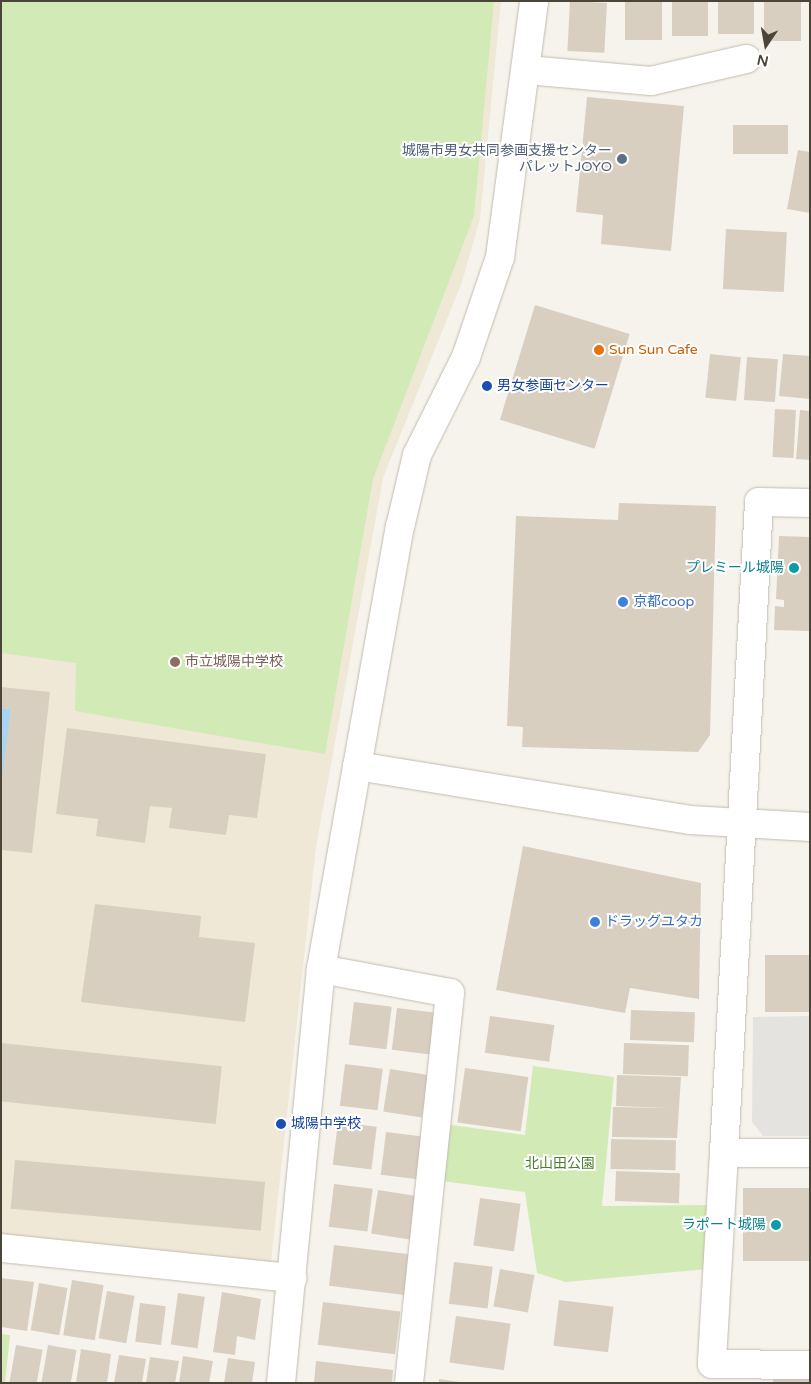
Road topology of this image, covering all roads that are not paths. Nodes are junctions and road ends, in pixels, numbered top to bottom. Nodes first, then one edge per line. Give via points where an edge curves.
1 (534, 1) edge
2 (746, 59) dead end
3 (527, 70) junction
4 (810, 503) edge
5 (357, 766) junction
6 (740, 822) junction
7 (810, 827) edge
8 (321, 969) junction
9 (724, 1153) junction
10 (810, 1153) edge
11 (1, 1248) edge
12 (292, 1278) junction
13 (810, 1365) edge
14 (282, 1383) edge
15 (409, 1383) edge

1 - 3 street
2 - 3 street via 651,81
3 - 5 street via 500,257 466,357 417,455
4 - 6 street via 759,502
5 - 6 street via 690,820
5 - 8 street
6 - 7 street
6 - 9 street via 742,866
8 - 12 street
8 - 15 street via 450,993
9 - 10 street
9 - 13 street via 712,1364
11 - 12 street
12 - 14 street

